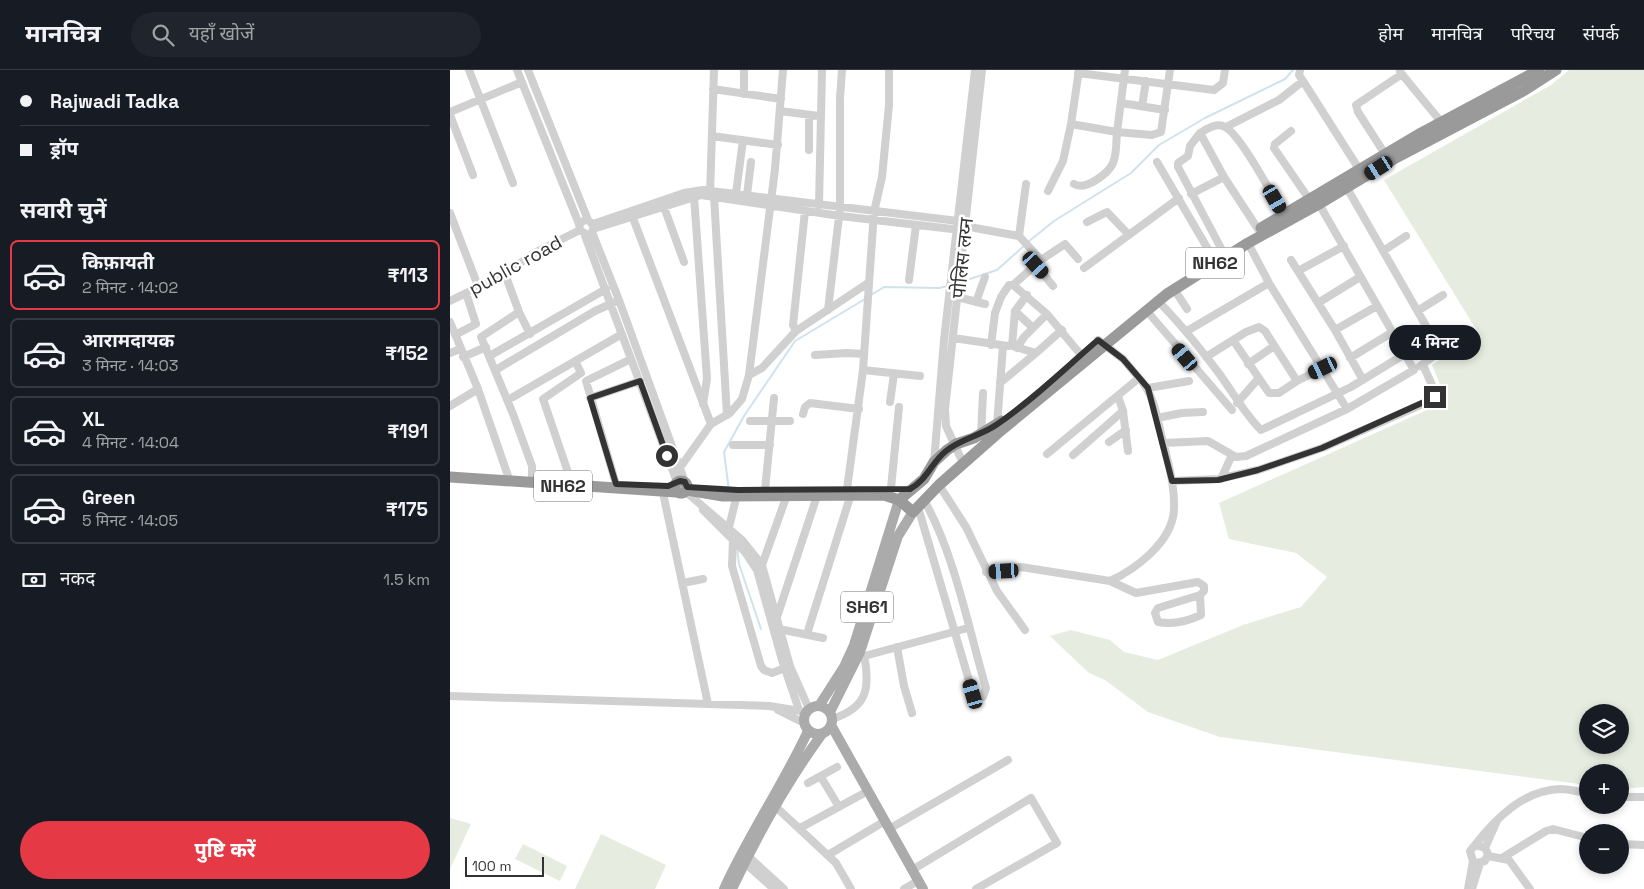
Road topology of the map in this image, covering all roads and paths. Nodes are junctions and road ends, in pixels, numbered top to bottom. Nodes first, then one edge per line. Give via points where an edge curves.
1 (469, 70) edge
2 (517, 70) edge
3 (528, 70) edge
4 (714, 70) edge
5 (744, 70) edge
6 (782, 70) edge
7 (822, 70) edge
8 (842, 70) edge
9 (888, 70) edge
10 (975, 70) edge
11 (982, 70) edge
12 (1170, 70) edge
13 (1225, 70) edge
14 (1300, 70) edge
15 (1540, 70) edge
16 (1556, 70) edge
17 (1078, 71) edge
18 (1400, 72) edge
19 (1124, 74) edge
20 (1303, 81) junction
21 (522, 82) junction
22 (1146, 82) junction
23 (1169, 84) junction
24 (713, 89) junction
25 (744, 94) junction
26 (481, 99) junction
27 (781, 100) junction
28 (1121, 103) junction
29 (1142, 106) junction
30 (1165, 110) junction
31 (780, 111) junction
32 (450, 114) edge
33 (809, 115) junction
34 (820, 116) junction
35 (1442, 123) junction
36 (1071, 124) junction
37 (1226, 127) junction
38 (1291, 131) dead end
39 (1117, 132) junction
40 (1200, 133) junction
41 (712, 136) junction
42 (743, 140) junction
43 (778, 145) junction
44 (810, 150) dead end
45 (1385, 154) junction
46 (751, 162) dead end
47 (1158, 162) dead end
48 (1359, 169) junction
49 (474, 175) dead end
50 (1224, 177) junction
51 (513, 183) dead end
52 (1026, 184) dead end
53 (1074, 184) dead end
54 (1348, 188) junction
55 (1048, 191) dead end
56 (736, 193) junction
57 (712, 194) junction
58 (1191, 194) junction
59 (747, 195) junction
60 (694, 196) junction
61 (1179, 198) junction
62 (770, 202) junction
63 (1314, 202) junction
64 (819, 205) junction
65 (664, 207) junction
66 (804, 211) junction
67 (840, 212) junction
68 (450, 213) edge
69 (1284, 214) junction
70 (874, 216) junction
71 (633, 218) junction
72 (1088, 222) dead end
73 (916, 225) junction
74 (961, 226) junction
75 (587, 227) junction
76 (1258, 229) junction
77 (1129, 235) junction
78 (1406, 236) dead end
79 (1020, 237) junction
80 (1248, 243) junction
81 (1344, 246) junction
82 (1383, 251) junction
83 (1217, 253) junction
84 (1078, 259) dead end
85 (1291, 260) dead end
86 (684, 262) dead end
87 (1038, 263) junction
88 (1084, 268) dead end
89 (1298, 271) junction
90 (505, 274) junction
91 (985, 277) dead end
92 (1360, 277) junction
93 (909, 280) dead end
94 (1270, 283) junction
95 (868, 285) junction
96 (1013, 285) junction
97 (478, 286) junction
98 (1053, 286) dead end
99 (606, 289) junction
100 (1174, 290) junction
101 (466, 293) junction
102 (1442, 295) dead end
103 (954, 296) junction
104 (1026, 296) junction
105 (450, 301) edge
106 (1158, 301) junction
107 (615, 302) junction
108 (1318, 303) junction
109 (1377, 306) junction
110 (1187, 309) dead end
111 (828, 310) junction
112 (1146, 310) junction
113 (1419, 310) junction
114 (519, 312) junction
115 (1015, 312) junction
116 (1047, 314) junction
117 (450, 322) edge
118 (1033, 328) junction
119 (1062, 330) junction
120 (1335, 330) junction
121 (796, 331) junction
122 (1187, 331) junction
123 (1391, 333) junction
124 (530, 334) junction
125 (622, 334) junction
126 (455, 335) junction
127 (953, 338) junction
128 (1233, 340) junction
129 (1101, 342) junction
130 (991, 345) junction
131 (1003, 346) junction
132 (1274, 346) junction
133 (486, 347) junction
134 (1015, 347) junction
135 (460, 349) junction
136 (450, 353) edge
137 (1036, 353) junction
138 (494, 354) dead end
139 (864, 354) junction
140 (1405, 354) junction
141 (815, 355) dead end
142 (1081, 355) junction
143 (463, 357) junction
144 (1206, 357) junction
145 (1350, 358) junction
146 (631, 359) junction
147 (575, 361) junction
148 (721, 362) junction
149 (708, 364) junction
150 (1248, 364) junction
151 (1423, 365) junction
152 (498, 368) dead end
153 (1323, 368) junction
154 (863, 370) junction
155 (1414, 370) junction
156 (894, 374) junction
157 (750, 375) junction
158 (920, 376) dead end
159 (1139, 378) junction
160 (1258, 378) junction
161 (1363, 380) junction
162 (640, 381) junction
163 (1189, 381) dead end
164 (1297, 381) junction
165 (1000, 383) junction
166 (1148, 388) junction
167 (478, 389) junction
168 (1338, 392) junction
169 (984, 393) dead end
170 (513, 396) dead end
171 (1118, 396) junction
172 (590, 398) junction
173 (774, 398) dead end
174 (890, 402) dead end
175 (703, 404) junction
176 (450, 406) edge
177 (1234, 406) junction
178 (899, 407) dead end
179 (859, 409) junction
180 (1347, 410) junction
181 (1123, 411) junction
182 (1203, 412) dead end
183 (803, 414) dead end
184 (725, 417) junction
185 (1157, 418) junction
186 (750, 421) dead end
187 (790, 421) dead end
188 (772, 422) junction
189 (713, 423) junction
190 (997, 424) junction
191 (1126, 430) junction
192 (1261, 430) junction
193 (981, 434) junction
194 (1109, 442) dead end
195 (1163, 443) junction
196 (956, 444) junction
197 (1268, 444) junction
198 (733, 445) dead end
199 (770, 445) junction
200 (1128, 451) dead end
201 (1047, 454) dead end
202 (1232, 454) junction
203 (1073, 455) dead end
204 (934, 462) junction
205 (963, 463) junction
206 (680, 467) junction
207 (450, 472) edge
208 (508, 476) junction
209 (450, 477) edge
210 (532, 478) junction
211 (1221, 479) junction
212 (571, 481) junction
213 (1172, 481) junction
214 (616, 484) junction
215 (939, 485) junction
216 (681, 486) junction
217 (890, 488) junction
218 (910, 489) junction
219 (765, 490) junction
220 (849, 492) junction
221 (663, 493) junction
222 (737, 495) junction
223 (787, 495) junction
224 (817, 496) junction
225 (899, 500) junction
226 (918, 506) junction
227 (734, 536) junction
228 (762, 564) junction
229 (986, 572) junction
230 (703, 578) dead end
231 (1110, 581) junction
232 (683, 583) junction
233 (1200, 595) junction
234 (777, 616) junction
235 (968, 628) junction
236 (780, 629) junction
237 (1024, 630) dead end
238 (955, 632) junction
239 (807, 634) junction
240 (823, 638) dead end
241 (897, 647) junction
242 (861, 657) junction
243 (785, 668) junction
244 (450, 696) edge
245 (708, 704) junction
246 (769, 706) junction
247 (808, 710) junction
248 (912, 713) dead end
249 (828, 725) junction
250 (806, 727) junction
251 (1008, 760) dead end
252 (837, 767) dead end
253 (821, 777) junction
254 (808, 783) dead end
255 (868, 791) junction
256 (1579, 792) edge
257 (1629, 797) edge
258 (1644, 797) edge
259 (776, 807) junction
260 (839, 807) junction
261 (1498, 819) junction
262 (887, 825) junction
263 (800, 828) junction
264 (1579, 836) edge
265 (1629, 844) edge
266 (1476, 845) junction
267 (1644, 845) edge
268 (1486, 852) junction
269 (828, 855) junction
270 (1502, 858) junction
271 (747, 860) junction
272 (1476, 862) junction
273 (912, 870) junction
274 (920, 885) edge
275 (724, 889) edge
276 (732, 889) edge
277 (774, 889) edge
278 (784, 889) edge
279 (851, 889) edge
280 (904, 889) edge
281 (976, 889) edge
282 (1468, 889) edge
283 (1472, 889) edge
284 (1530, 889) edge

1 - 26 street
2 - 21 street
3 - 75 street
4 - 24 street
5 - 25 street
6 - 27 street
7 - 34 street
8 - 67 street
9 - 70 street via 889,106 882,177
10 - 74 street
11 - 74 street, पोलिस लय्न
12 - 23 street
13 - 23 street via 1223,83 1214,90
14 - 20 street
15 - 35 highway, NH62
16 - 54 highway, NH62 via 1441,132
17 - 19 street
17 - 36 street
18 - 35 street
18 - 45 street via 1356,105
19 - 22 street
19 - 28 street
20 - 37 street via 1279,100
20 - 48 street
21 - 26 street
21 - 75 street
22 - 23 street
22 - 29 street
23 - 30 street
24 - 25 street
24 - 41 street
25 - 27 street
26 - 32 street
26 - 51 street
27 - 31 street
28 - 29 street
28 - 39 street
29 - 30 street
30 - 39 street via 1161,132 1156,135
31 - 33 street
31 - 43 street
32 - 49 street
33 - 34 street
33 - 44 street
34 - 64 street
35 - 45 highway, NH62
36 - 39 street
36 - 55 street via 1063,161
37 - 40 street via 1219,125
37 - 69 street via 1248,153
38 - 63 street via 1274,148
39 - 53 street via 1114,160 1109,169 1086,185
40 - 50 street
40 - 58 street via 1190,146 1188,156 1178,163
41 - 42 street
41 - 57 street
42 - 43 street
42 - 56 street
43 - 62 street
45 - 48 highway, NH62
46 - 59 street
47 - 61 street
48 - 63 highway, NH62
50 - 58 street
50 - 76 street
52 - 79 street
54 - 63 highway, NH62
54 - 82 street
56 - 57 street
56 - 59 street
57 - 60 street
57 - 62 street
57 - 75 street via 684,193
57 - 148 street
58 - 83 street
59 - 62 street
60 - 65 street
60 - 149 street
61 - 77 street
61 - 83 street
62 - 64 street
62 - 66 street
62 - 157 street
63 - 69 highway, NH62
63 - 80 highway, NH62
63 - 81 street
64 - 67 street
65 - 71 street
65 - 86 street
66 - 67 street
66 - 121 street via 793,325
67 - 70 street
67 - 111 street
68 - 97 street
69 - 76 highway, NH62
70 - 73 street
70 - 74 street
70 - 95 street
71 - 75 street
71 - 175 street
72 - 77 street via 1107,212
73 - 74 street
73 - 93 street
74 - 79 street
74 - 103 street, पोलिस लय्न via 960,272
74 - 103 street via 951,272
75 - 90 street, public road via 539,250
75 - 99 street
75 - 107 street
76 - 83 highway, NH62
77 - 88 street
78 - 82 street
79 - 87 street via 1029,245
80 - 94 street
80 - 100 highway, NH62
81 - 89 street
81 - 92 street
82 - 113 street
83 - 129 highway, NH62 via 1160,290
84 - 87 street via 1064,244
85 - 89 street
87 - 96 street
87 - 98 street
89 - 108 street
90 - 97 street, public road
90 - 114 street
91 - 103 street via 981,303
92 - 108 street
92 - 109 street
94 - 122 street
94 - 153 street
95 - 111 street
95 - 139 street
96 - 104 street
96 - 130 street via 1009,285 999,301
97 - 101 street, public road
99 - 107 street
99 - 124 street
100 - 106 highway, NH62
100 - 110 street
101 - 105 street, public road
101 - 126 street via 476,324
102 - 113 street
103 - 127 street, पोलिस लय्न
103 - 204 street
104 - 115 street
104 - 116 street
106 - 112 highway, NH62
106 - 122 street
107 - 125 street
107 - 152 street
107 - 206 street
108 - 120 street
109 - 120 street
109 - 123 street
111 - 121 street
112 - 129 highway, NH62
112 - 177 street
113 - 151 street via 1438,350
114 - 124 street
114 - 133 street via 481,336
115 - 118 street
115 - 134 street
116 - 118 street
116 - 119 street
117 - 126 street
118 - 134 street
119 - 137 street
119 - 142 street
120 - 145 street
121 - 157 street via 762,368
122 - 144 street
123 - 140 street
123 - 145 street
124 - 138 street
125 - 146 street
125 - 147 street
126 - 135 street
127 - 130 street
127 - 196 street, पोलिस लय्न via 945,419
128 - 132 street via 1259,327
128 - 144 street
128 - 150 street
129 - 142 highway, NH62
129 - 159 street via 1123,359
129 - 205 highway, NH62
130 - 131 street
131 - 134 street
131 - 165 street
132 - 150 street
132 - 164 street
133 - 143 street
133 - 210 street via 532,466
134 - 137 street
135 - 136 street
135 - 143 street
137 - 165 street
139 - 141 street
139 - 154 street
140 - 155 street
140 - 161 street
142 - 190 highway, NH62
143 - 167 street
144 - 177 street
145 - 161 street
146 - 162 street
146 - 172 street via 587,379
147 - 170 street
147 - 212 street via 581,373 543,399
148 - 149 street
148 - 184 street
149 - 175 street
150 - 160 street
151 - 155 street
151 - 211 street via 1436,394 1432,400 1322,448
153 - 164 street
153 - 168 street
154 - 156 street
154 - 179 street
155 - 180 street
156 - 158 street
156 - 174 street
157 - 184 street via 742,399
159 - 166 street
159 - 171 street
160 - 164 street via 1273,394
160 - 177 street
161 - 168 street
162 - 172 street
162 - 216 street
163 - 166 street
165 - 190 street
166 - 185 street
167 - 176 street
167 - 208 street
168 - 180 street
168 - 192 street
169 - 193 street
171 - 181 street
171 - 201 street
172 - 214 street
173 - 188 street
175 - 189 street
177 - 192 street
178 - 217 street
179 - 183 street via 810,403
179 - 220 street
180 - 197 street
181 - 191 street
181 - 203 street
182 - 185 street
184 - 189 street
185 - 195 street
186 - 188 street
187 - 188 street
188 - 199 street
189 - 206 street
190 - 193 highway, NH62
191 - 194 street
191 - 200 street
192 - 197 street
193 - 196 highway, NH62
195 - 202 street via 1208,441
195 - 213 street
196 - 204 highway, NH62
196 - 205 street, पोलिस लय्न
197 - 202 street via 1246,456
198 - 199 street
199 - 219 street
202 - 211 street
204 - 218 highway, NH62 via 924,479
205 - 215 highway, NH62
206 - 216 street
206 - 216 street
207 - 208 highway, NH62
208 - 210 highway, NH62
209 - 221 highway, NH62
210 - 212 highway, NH62
211 - 213 street
212 - 214 highway, NH62
213 - 231 street via 1173,516 1165,534 1144,561
214 - 216 highway, NH62
215 - 226 highway, NH62
215 - 229 street via 966,527
216 - 219 highway, NH62
216 - 221 highway, NH62
216 - 222 highway, NH62 via 712,495
216 - 227 street
216 - 227 street
217 - 218 highway, NH62
217 - 220 highway, NH62
218 - 225 highway, NH62
219 - 220 highway, NH62
220 - 224 highway, NH62
220 - 225 highway, NH62 via 884,495
220 - 239 street
221 - 232 street
222 - 223 highway, NH62
222 - 227 street
223 - 224 highway, NH62
223 - 228 street
224 - 234 street
225 - 226 highway, NH62
225 - 247 main road, SH61 via 854,645 837,680
226 - 235 street via 939,532
226 - 238 street
226 - 242 main road, SH61 via 895,543
227 - 228 street
227 - 243 street via 757,570
227 - 243 street via 732,566 761,666 772,673
228 - 234 street
229 - 231 street via 1021,567
229 - 237 street
230 - 232 street
231 - 233 street via 1136,593 1198,582 1205,588
232 - 245 street
233 - 233 street via 1158,608 1156,619 1166,624 1192,620 1201,614
234 - 236 street
235 - 238 street
235 - 238 street via 986,688 983,697 977,698 973,694
236 - 239 street
236 - 247 street
238 - 241 street
239 - 240 street
241 - 242 street
241 - 248 street
242 - 249 main road, SH61
242 - 249 street via 868,676 863,698 853,710
243 - 247 street
244 - 245 street
245 - 246 street
246 - 247 street
246 - 250 street
247 - 249 main road
247 - 250 main road, SH61
249 - 250 main road
249 - 255 main road
249 - 259 main road
250 - 275 main road via 792,767 753,831
251 - 262 street
252 - 253 street
253 - 254 street
253 - 260 street
255 - 260 street
255 - 262 main road
256 - 261 street via 1560,789 1536,795 1518,802
257 - 258 street
259 - 263 street
259 - 271 main road
260 - 263 street
261 - 266 street
261 - 268 street
262 - 269 street
262 - 273 main road
263 - 269 street
264 - 270 street via 1546,831
265 - 267 street
266 - 268 street
266 - 272 street via 1469,853
268 - 270 street
268 - 272 street
269 - 279 street via 836,862
270 - 284 street via 1515,865
271 - 276 main road
271 - 277 street
271 - 278 street
272 - 282 street
272 - 283 street
273 - 274 main road
273 - 281 street via 1031,798 1057,843
274 - 280 street

